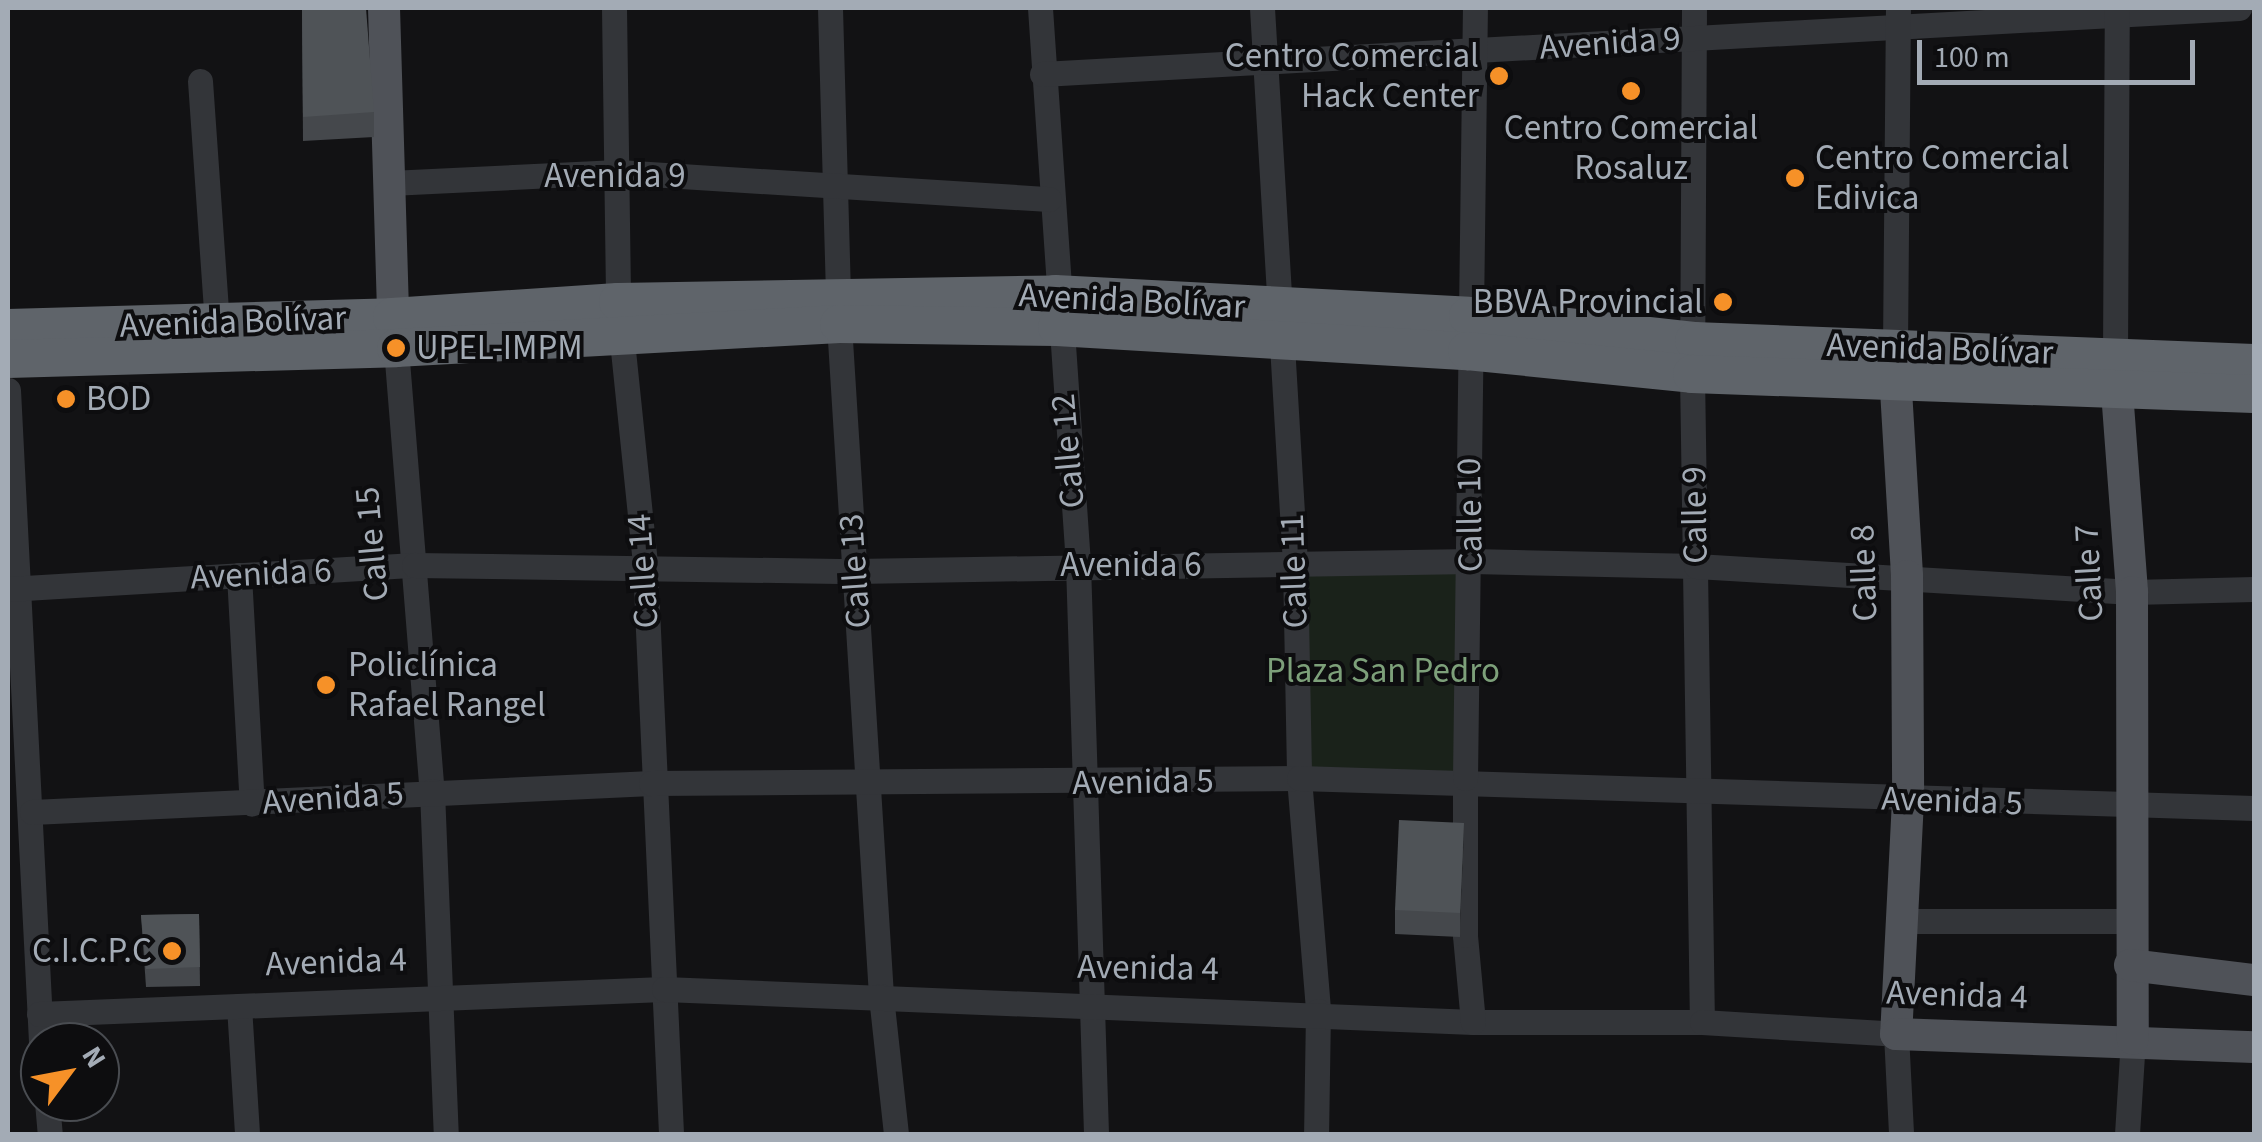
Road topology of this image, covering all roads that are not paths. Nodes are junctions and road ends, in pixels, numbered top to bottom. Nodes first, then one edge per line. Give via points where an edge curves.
1 (384, 8) edge
2 (614, 8) edge
3 (830, 8) edge
4 (1040, 8) edge
5 (1262, 8) edge
6 (1475, 8) edge
7 (1694, 8) edge
8 (2238, 8) edge
9 (2117, 11) edge
10 (1898, 18) edge
11 (1694, 38) junction
12 (1475, 53) junction
13 (1266, 64) junction
14 (1042, 74) junction
15 (200, 81) dead end
16 (618, 172) junction
17 (390, 183) junction
18 (839, 184) junction
19 (1049, 199) junction
20 (840, 310) junction
21 (1056, 310) junction
22 (620, 317) junction
23 (218, 322) junction
24 (1281, 324) junction
25 (8, 328) edge
26 (394, 333) junction
27 (1467, 334) junction
28 (1693, 357) junction
29 (8, 359) edge
30 (2254, 363) edge
31 (1894, 364) junction
32 (2115, 371) junction
33 (8, 390) edge
34 (2254, 394) edge
35 (1472, 561) junction
36 (1078, 564) junction
37 (1295, 564) junction
38 (414, 565) junction
39 (645, 565) junction
40 (1696, 566) junction
41 (855, 571) junction
42 (239, 575) junction
43 (1907, 576) junction
44 (12, 589) edge
45 (2254, 589) edge
46 (2132, 592) junction
47 (1299, 778) junction
48 (1466, 778) junction
49 (652, 783) junction
50 (870, 784) junction
51 (1082, 784) junction
52 (432, 791) junction
53 (1700, 791) junction
54 (1908, 800) junction
55 (252, 804) junction
56 (2132, 808) junction
57 (2254, 808) edge
58 (32, 812) junction
59 (1906, 921) junction
60 (2128, 921) junction
61 (2130, 965) junction
62 (2254, 980) edge
63 (664, 989) junction
64 (881, 996) junction
65 (438, 998) junction
66 (239, 1006) junction
67 (1087, 1007) junction
68 (1318, 1011) junction
69 (38, 1014) junction
70 (39, 1022) edge
71 (1473, 1022) junction
72 (1702, 1022) junction
73 (1896, 1034) junction
74 (2133, 1040) junction
75 (2254, 1047) edge
76 (247, 1134) edge
77 (446, 1134) edge
78 (672, 1134) edge
79 (896, 1134) edge
80 (1096, 1134) edge
81 (1316, 1134) edge
82 (1901, 1134) edge
83 (2127, 1134) edge

1 - 17 main road, Calle 15
2 - 16 street, Calle 14
3 - 18 street, Calle 13
4 - 14 street, Calle 12
5 - 13 street, Calle 11
6 - 12 street, Calle 10
7 - 11 street, Calle 9
8 - 9 street, Avenida 9
9 - 10 street, Avenida 9
9 - 32 street, Calle 7
10 - 11 street, Avenida 9
10 - 31 street, Calle 8
11 - 12 street, Avenida 9
11 - 28 street, Calle 9
12 - 13 street, Avenida 9
12 - 27 street, Calle 10
13 - 14 street, Avenida 9
13 - 24 street, Calle 11
14 - 19 street, Calle 12
15 - 23 street
16 - 17 street, Avenida 9
16 - 18 street, Avenida 9
16 - 22 street, Calle 14
17 - 26 main road, Calle 15
18 - 19 street, Avenida 9
18 - 20 street, Calle 13
19 - 21 street, Calle 12
20 - 21 highway, Avenida Bolívar
20 - 22 highway, Avenida Bolívar
20 - 41 street, Calle 13
21 - 24 highway, Avenida Bolívar
21 - 36 street, Calle 12
22 - 26 highway, Avenida Bolívar
22 - 39 street, Calle 14
23 - 25 highway, Avenida Bolívar
23 - 26 highway, Avenida Bolívar
24 - 27 highway, Avenida Bolívar
24 - 37 street, Calle 11
26 - 29 highway, Avenida Bolívar
26 - 38 street, Calle 15
27 - 28 highway, Avenida Bolívar
27 - 35 street, Calle 10
28 - 31 highway, Avenida Bolívar
28 - 40 street, Calle 9
30 - 32 highway, Avenida Bolívar
31 - 32 highway, Avenida Bolívar
31 - 43 main road, Calle 8
32 - 34 highway, Avenida Bolívar
32 - 46 main road, Calle 7
33 - 44 street
35 - 37 street, Avenida 6
35 - 40 street, Avenida 6
35 - 48 street, Calle 10
36 - 37 street, Avenida 6
36 - 41 street, Avenida 6
36 - 51 street, Calle 12
37 - 47 street, Calle 11
38 - 39 street, Avenida 6
38 - 42 street, Avenida 6
38 - 52 street, Calle 15
39 - 41 street, Avenida 6
39 - 49 street, Calle 14
40 - 43 street, Avenida 6
40 - 53 street, Calle 9
41 - 50 street, Calle 13
42 - 44 street, Avenida 6
42 - 55 street
43 - 46 street, Avenida 6
43 - 54 main road, Calle 8
44 - 58 street
45 - 46 street, Avenida 6
46 - 56 main road, Calle 7
47 - 48 street, Avenida 5
47 - 51 street, Avenida 5
47 - 68 street, Calle 11
48 - 53 street, Avenida 5
48 - 71 street, Calle 10 via 1465,935
49 - 50 street, Avenida 5
49 - 52 street, Avenida 5
49 - 63 street, Calle 14
50 - 51 street, Avenida 5
50 - 64 street, Calle 13
51 - 67 street, Calle 12
52 - 55 street, Avenida 5
52 - 65 street, Calle 15
53 - 54 street, Avenida 5
53 - 72 street, Calle 9
54 - 56 street, Avenida 5
54 - 59 main road, Calle 8
55 - 58 street, Avenida 5
56 - 57 street, Avenida 5
56 - 60 main road, Calle 7
58 - 69 street
59 - 60 street
59 - 73 main road, Calle 8
60 - 61 main road, Calle 7
61 - 62 main road
61 - 74 main road, Calle 7
63 - 64 street, Avenida 4
63 - 65 street, Avenida 4
63 - 78 street, Calle 14
64 - 67 street, Avenida 4
64 - 79 street, Calle 13
65 - 66 street, Avenida 4
65 - 77 street, Calle 15
66 - 69 street, Avenida 4
66 - 76 street
67 - 68 street, Avenida 4
67 - 80 street, Calle 12
68 - 71 street, Avenida 4
68 - 81 street, Calle 11
69 - 70 street
71 - 72 street, Avenida 4
72 - 73 street, Avenida 4
73 - 74 main road, Avenida 4
73 - 82 street, Calle 8
74 - 75 main road, Avenida 4
74 - 83 street, Calle 7

